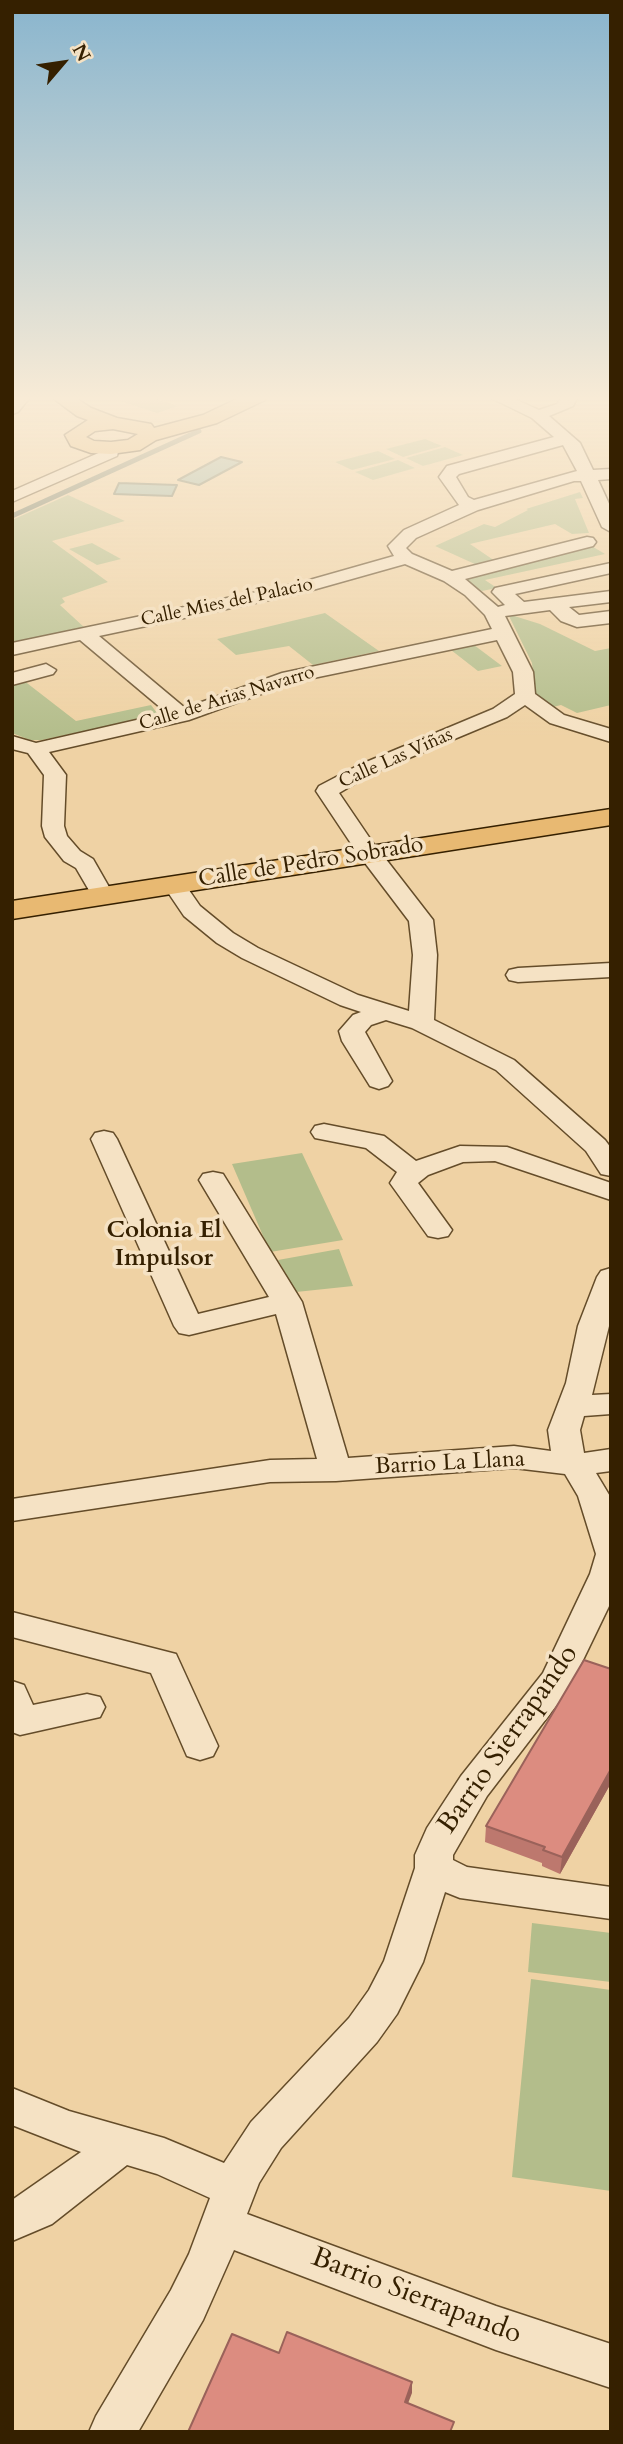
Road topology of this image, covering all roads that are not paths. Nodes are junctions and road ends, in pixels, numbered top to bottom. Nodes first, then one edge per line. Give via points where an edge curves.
1 (463, 510) edge
2 (601, 510) edge
3 (609, 531) edge
4 (587, 542) dead end
5 (406, 558) junction
6 (611, 568) edge
7 (450, 577) junction
8 (611, 596) edge
9 (555, 604) junction
10 (521, 609) junction
11 (493, 612) junction
12 (611, 617) edge
13 (502, 633) junction
14 (84, 634) junction
15 (12, 649) edge
16 (46, 670) dead end
17 (12, 679) edge
18 (525, 696) junction
19 (182, 716) junction
20 (557, 719) junction
21 (479, 722) junction
22 (611, 736) edge
23 (12, 742) edge
24 (35, 749) junction
25 (611, 808) edge
26 (611, 817) edge
27 (367, 850) junction
28 (174, 885) junction
29 (98, 887) junction
30 (12, 901) edge
31 (12, 910) edge
32 (611, 970) edge
33 (518, 975) dead end
34 (384, 1012) junction
35 (421, 1023) junction
36 (379, 1081) dead end
37 (324, 1132) dead end
38 (104, 1139) dead end
39 (606, 1150) edge
40 (413, 1172) junction
41 (213, 1180) dead end
42 (611, 1192) edge
43 (438, 1230) dead end
44 (611, 1277) edge
45 (287, 1302) junction
46 (611, 1404) edge
47 (573, 1407) junction
48 (611, 1460) edge
49 (576, 1465) junction
50 (336, 1470) junction
51 (12, 1510) edge
52 (610, 1564) edge
53 (12, 1624) edge
54 (12, 1694) edge
55 (87, 1707) dead end
56 (200, 1746) dead end
57 (434, 1868) junction
58 (611, 1903) edge
59 (12, 2106) edge
60 (122, 2144) junction
61 (229, 2206) junction
62 (12, 2221) edge
63 (611, 2366) edge
64 (112, 2432) edge

1 - 5 street via 402,539 398,550
2 - 3 street
4 - 7 street
5 - 7 street
5 - 14 street, Calle Mies del Palacio via 291,591
6 - 10 street via 501,592
7 - 11 street
8 - 9 street
9 - 10 street
9 - 12 street via 577,621
10 - 11 street
11 - 13 street
13 - 18 street via 523,672
13 - 19 street, Calle de Arias Navarro via 289,677
14 - 15 street, Calle Mies del Palacio
14 - 19 street
16 - 17 street
18 - 20 street
18 - 21 street, Calle Las Viñas
19 - 24 street, Calle de Arias Navarro
20 - 21 street
20 - 22 street
21 - 27 street, Calle Las Viñas via 366,769 327,792
23 - 24 street
24 - 29 street via 55,775 56,837 85,864
25 - 27 main road, Calle de Pedro Sobrado
26 - 27 main road, Calle de Pedro Sobrado
27 - 28 main road, Calle de Pedro Sobrado
27 - 29 main road, Calle de Pedro Sobrado
27 - 35 street via 421,920 425,955
28 - 31 main road, Calle de Pedro Sobrado
28 - 34 street via 192,911 225,938
29 - 30 main road, Calle de Pedro Sobrado
32 - 33 street
34 - 35 street
34 - 36 street via 362,1020 352,1031
35 - 39 street via 505,1065
37 - 40 street via 375,1142
38 - 45 street via 189,1326
40 - 42 street via 460,1154 497,1153
40 - 43 street via 404,1183
41 - 45 street
44 - 47 street via 593,1326
45 - 50 street
46 - 47 street
47 - 49 street via 564,1430
48 - 49 street, Barrio La Llana
49 - 50 street, Barrio La Llana via 514,1457
49 - 52 street, Barrio Sierrapando via 594,1496 608,1536
50 - 51 street, Barrio La Llana via 270,1471
52 - 57 street, Barrio Sierrapando via 557,1680 457,1810 440,1839
53 - 56 street via 164,1663
54 - 55 street via 19,1721
57 - 58 street via 460,1882
57 - 61 street, Barrio Sierrapando via 403,1962 383,2002 266,2135 241,2173
59 - 60 street, Barrio Sierrapando
60 - 61 street, Barrio Sierrapando via 163,2157
60 - 62 street via 37,2210
61 - 63 street, Barrio Sierrapando via 496,2328
61 - 64 street, Barrio Sierrapando via 187,2305

